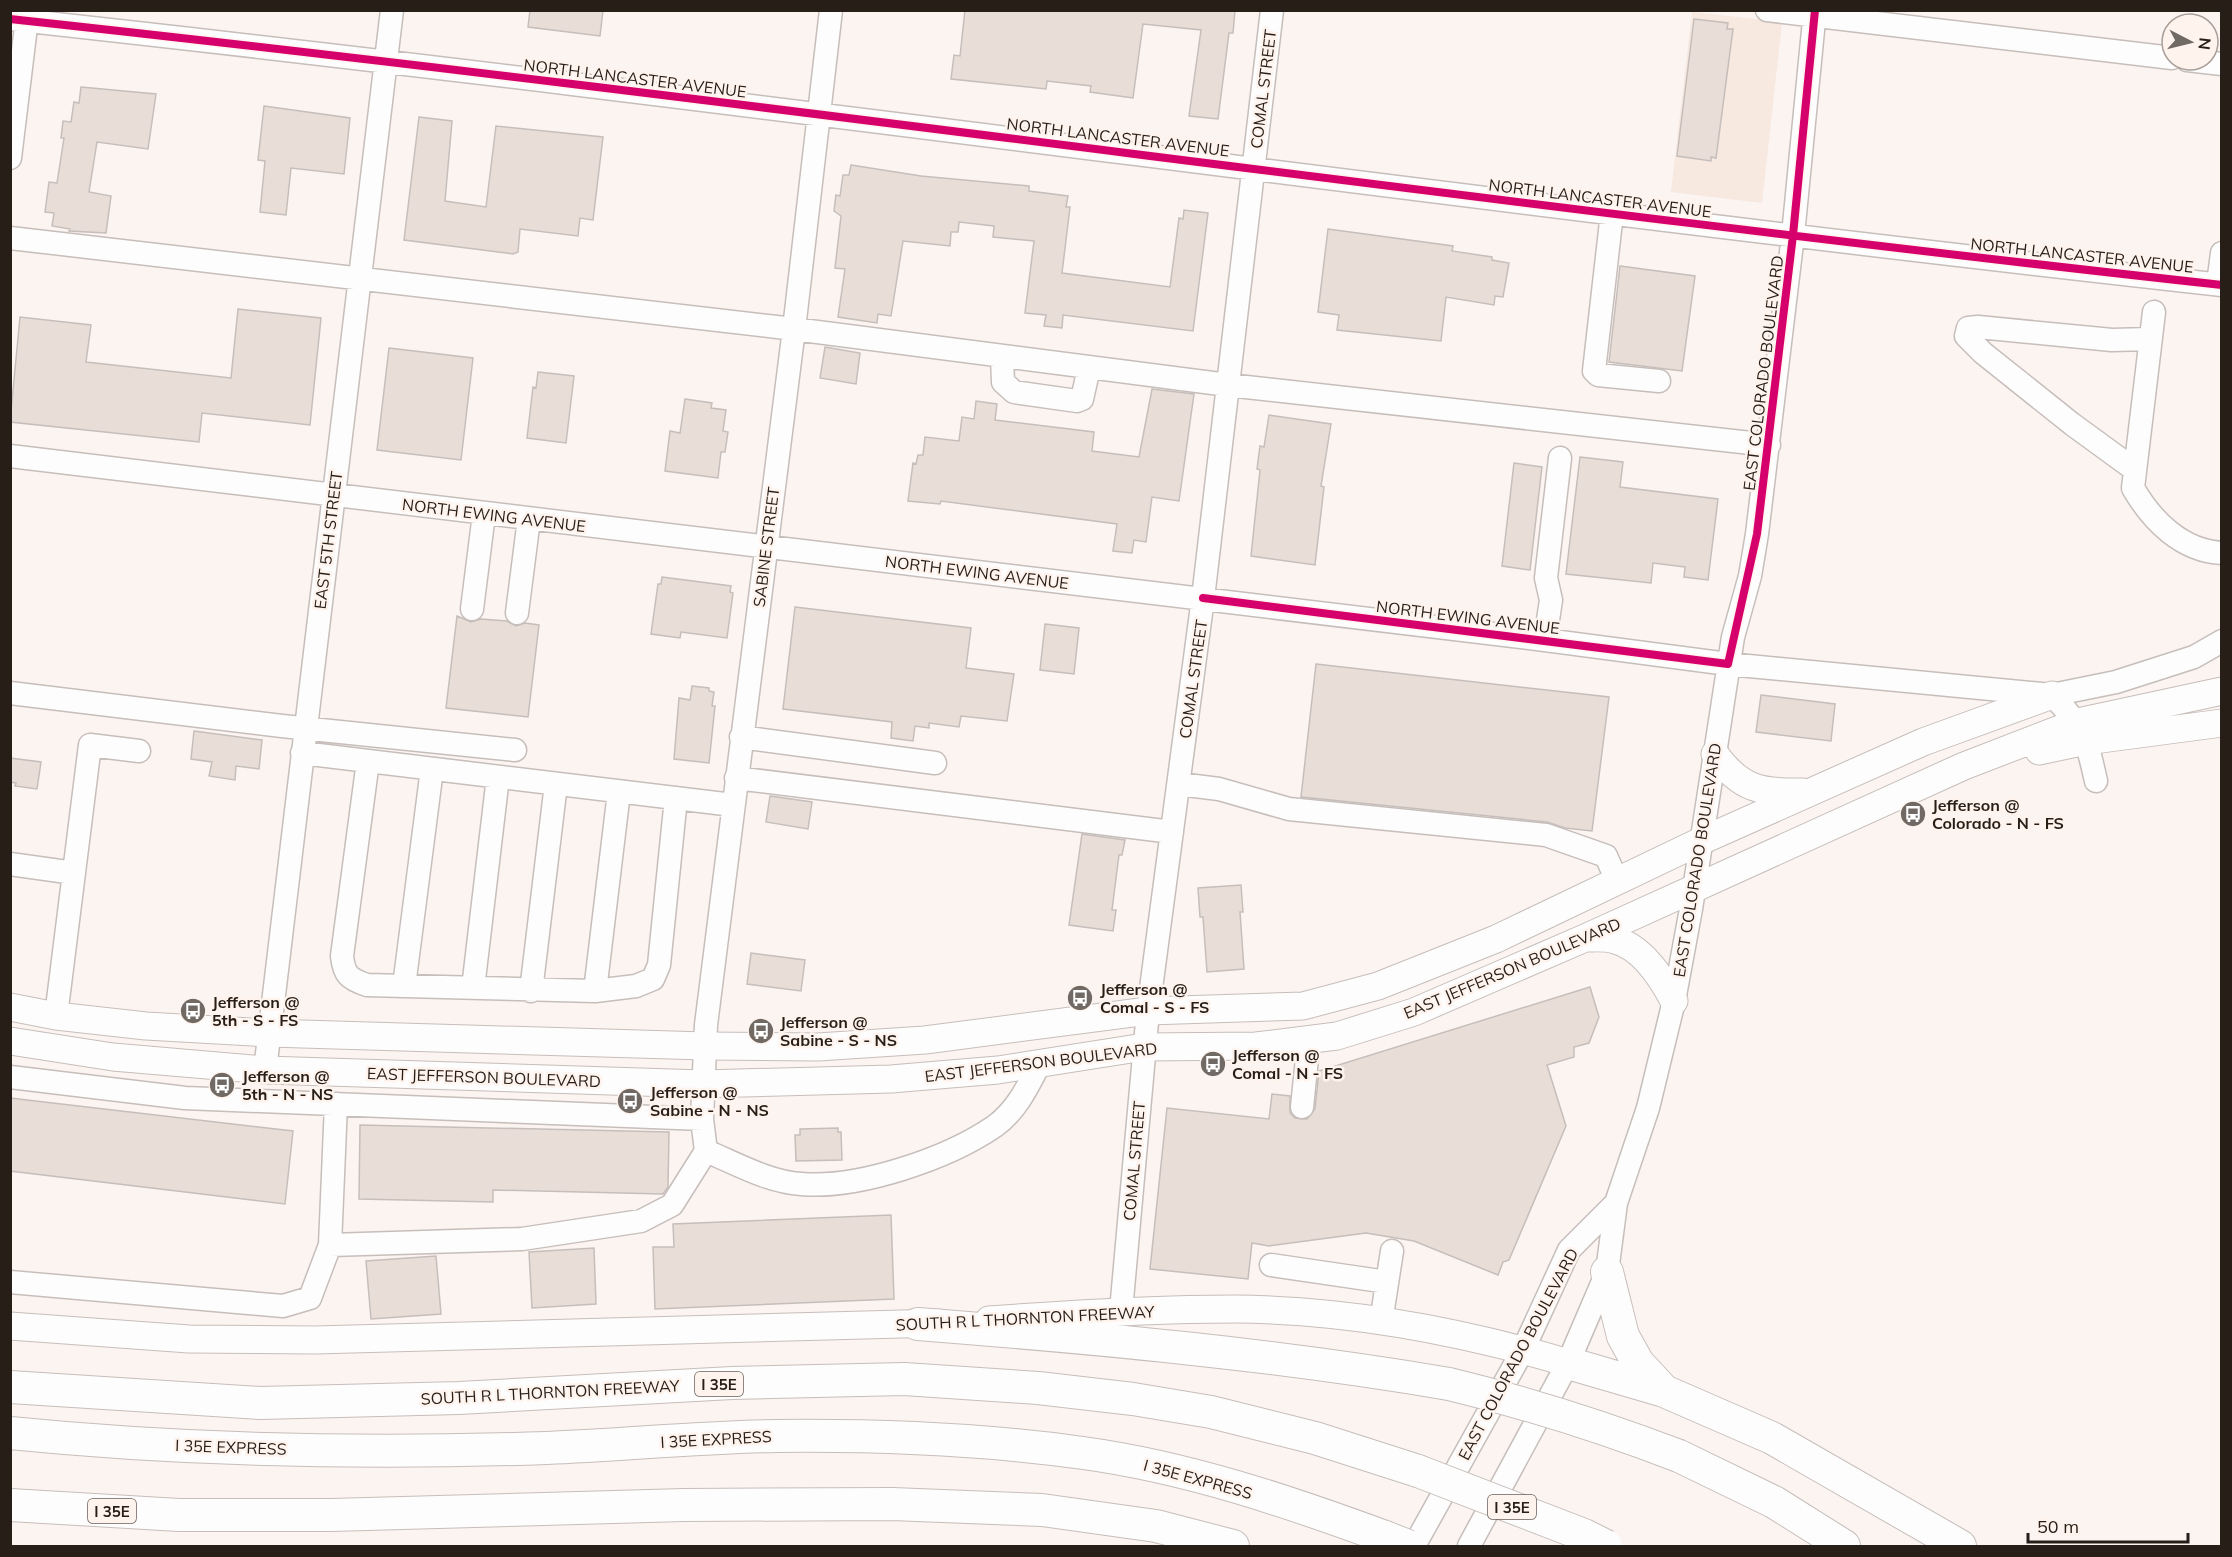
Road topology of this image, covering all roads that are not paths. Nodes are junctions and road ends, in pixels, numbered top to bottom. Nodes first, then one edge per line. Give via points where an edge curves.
1 (392, 10) edge
2 (831, 10) edge
3 (1272, 10) edge
4 (1767, 10) edge
5 (1815, 13) edge
6 (22, 17) edge
7 (2160, 56) edge
8 (386, 63) junction
9 (818, 113) junction
10 (10, 158) edge
11 (1253, 168) junction
12 (1612, 213) junction
13 (1793, 235) junction
14 (10, 238) edge
15 (2222, 253) edge
16 (360, 280) junction
17 (2220, 284) edge
18 (2154, 312) dead end
19 (794, 329) junction
20 (2150, 339) junction
21 (1002, 358) junction
22 (1089, 368) junction
23 (1659, 381) dead end
24 (1228, 385) junction
25 (1768, 444) junction
26 (10, 456) edge
27 (1560, 458) dead end
28 (2135, 470) junction
29 (334, 496) junction
30 (484, 514) junction
31 (529, 519) junction
32 (767, 547) junction
33 (2222, 553) edge
34 (1203, 598) junction
35 (472, 609) dead end
36 (517, 613) dead end
37 (1545, 640) junction
38 (2222, 641) edge
39 (1728, 664) junction
40 (2222, 691) edge
41 (10, 693) edge
42 (2052, 695) junction
43 (2222, 723) edge
44 (305, 728) junction
45 (2082, 731) junction
46 (741, 737) junction
47 (515, 750) dead end
48 (139, 751) dead end
49 (302, 753) junction
50 (1715, 754) junction
51 (368, 761) junction
52 (935, 764) dead end
53 (432, 769) junction
54 (498, 777) junction
55 (736, 778) junction
56 (2096, 781) dead end
57 (556, 784) junction
58 (1179, 784) junction
59 (619, 792) junction
60 (1810, 792) junction
61 (676, 798) junction
62 (733, 805) junction
63 (1172, 832) junction
64 (1701, 841) junction
65 (10, 864) edge
66 (74, 873) junction
67 (1617, 880) junction
68 (1694, 889) junction
69 (1586, 938) junction
70 (404, 986) junction
71 (473, 988) junction
72 (531, 991) junction
73 (595, 991) junction
74 (1674, 1001) junction
75 (10, 1007) edge
76 (1148, 1011) junction
77 (56, 1016) junction
78 (269, 1033) junction
79 (1309, 1039) junction
80 (10, 1041) edge
81 (705, 1046) junction
82 (1144, 1047) junction
83 (1040, 1063) junction
84 (265, 1070) junction
85 (10, 1077) edge
86 (703, 1084) junction
87 (336, 1104) junction
88 (1302, 1107) dead end
89 (702, 1119) junction
90 (706, 1151) junction
91 (1616, 1203) junction
92 (330, 1245) junction
93 (1392, 1251) dead end
94 (1271, 1265) dead end
95 (1607, 1272) junction
96 (10, 1282) edge
97 (1387, 1282) junction
98 (1120, 1311) junction
99 (1381, 1322) junction
100 (918, 1324) junction
101 (10, 1326) edge
102 (1523, 1350) junction
103 (1568, 1363) junction
104 (10, 1387) edge
105 (1664, 1392) junction
106 (10, 1433) edge
107 (10, 1505) edge
108 (1206, 1542) edge
109 (1396, 1542) edge
110 (1233, 1546) edge
111 (1414, 1546) edge
112 (1469, 1546) edge
113 (1606, 1546) edge
114 (1844, 1546) edge
115 (1960, 1546) edge

1 - 8 street, EAST 5TH STREET
2 - 9 street, SABINE STREET
3 - 11 street, COMAL STREET
4 - 5 street
5 - 7 street
5 - 13 street, EAST COLORADO BOULEVARD
6 - 8 street, NORTH LANCASTER AVENUE
6 - 10 street
8 - 9 street, NORTH LANCASTER AVENUE
8 - 16 street, EAST 5TH STREET
9 - 11 street, NORTH LANCASTER AVENUE
9 - 19 street, SABINE STREET
11 - 12 street, NORTH LANCASTER AVENUE
11 - 24 street, COMAL STREET
12 - 13 street, NORTH LANCASTER AVENUE
12 - 23 street via 1593,367 1598,375
13 - 17 street, NORTH LANCASTER AVENUE
13 - 25 street, EAST COLORADO BOULEVARD
14 - 16 street
15 - 17 street
16 - 19 street
16 - 29 street, EAST 5TH STREET
18 - 20 street
19 - 21 street
19 - 32 street, SABINE STREET
20 - 28 street
20 - 28 street via 2112,340 1978,327 1966,332 1983,352
21 - 22 street
21 - 22 street via 1003,382 1014,392 1077,401 1086,391
22 - 24 street
24 - 25 street
24 - 34 street, COMAL STREET
25 - 39 street, EAST COLORADO BOULEVARD via 1750,576
26 - 29 street, NORTH EWING AVENUE
27 - 37 street via 1545,578 1551,600
28 - 33 street via 2133,488 2143,505 2173,535 2198,549
29 - 30 street, NORTH EWING AVENUE
29 - 44 street, EAST 5TH STREET
30 - 31 street, NORTH EWING AVENUE
30 - 35 street
31 - 32 street, NORTH EWING AVENUE
31 - 36 street
32 - 34 street, NORTH EWING AVENUE
32 - 46 street, SABINE STREET
34 - 37 street, NORTH EWING AVENUE
34 - 58 street, COMAL STREET
37 - 39 street, NORTH EWING AVENUE
38 - 42 street, NORTH EWING AVENUE via 2194,657 2116,682
39 - 42 street, NORTH EWING AVENUE
39 - 50 street, EAST COLORADO BOULEVARD
40 - 45 main road
41 - 44 street
42 - 45 street
42 - 60 main road, EAST JEFFERSON BOULEVARD via 1923,742
43 - 45 main road
44 - 47 street
44 - 49 street, EAST 5TH STREET
45 - 56 street
45 - 68 main road, EAST JEFFERSON BOULEVARD via 1964,766
46 - 52 street
46 - 55 street, SABINE STREET
48 - 66 street via 90,745
49 - 51 street
49 - 78 street, EAST 5TH STREET
50 - 60 main road via 1729,774 1749,786 1778,793
50 - 64 street, EAST COLORADO BOULEVARD
51 - 53 street
51 - 70 street via 342,956 344,971 351,980 367,985
53 - 54 street
53 - 70 street
54 - 57 street
54 - 71 street
55 - 62 street, SABINE STREET
55 - 63 street
57 - 59 street
57 - 72 street
58 - 63 street, COMAL STREET
58 - 67 street via 1219,789 1289,809 1546,835 1606,856
59 - 61 street
59 - 73 street
60 - 64 main road, EAST JEFFERSON BOULEVARD
61 - 62 street
61 - 73 street via 659,965 653,979 636,986
62 - 81 street, SABINE STREET
63 - 76 street, COMAL STREET
64 - 67 main road, EAST JEFFERSON BOULEVARD
64 - 68 street, EAST COLORADO BOULEVARD
65 - 66 street
66 - 77 street
67 - 76 main road, EAST JEFFERSON BOULEVARD via 1496,939 1378,986 1303,1006
68 - 69 main road, EAST JEFFERSON BOULEVARD
68 - 74 street, EAST COLORADO BOULEVARD
69 - 74 main road via 1615,939 1630,947 1663,981
69 - 79 main road, EAST JEFFERSON BOULEVARD via 1414,1012 1337,1036
70 - 71 street
71 - 72 street
72 - 73 street
74 - 91 street, EAST COLORADO BOULEVARD via 1648,1108
75 - 77 main road, EAST JEFFERSON BOULEVARD
76 - 81 main road, EAST JEFFERSON BOULEVARD via 925,1040 818,1047
76 - 82 street, COMAL STREET
77 - 78 main road, EAST JEFFERSON BOULEVARD
78 - 81 main road, EAST JEFFERSON BOULEVARD
78 - 84 street, EAST 5TH STREET
79 - 82 main road, EAST JEFFERSON BOULEVARD via 1256,1046
79 - 88 street
80 - 84 main road, EAST JEFFERSON BOULEVARD via 113,1057
81 - 86 street, SABINE STREET
82 - 83 main road, EAST JEFFERSON BOULEVARD
82 - 98 street, COMAL STREET
83 - 86 main road, EAST JEFFERSON BOULEVARD via 891,1079
83 - 90 street via 1020,1100 996,1125 942,1154 851,1184 799,1185
84 - 86 main road, EAST JEFFERSON BOULEVARD
85 - 87 street via 185,1098
86 - 89 street, SABINE STREET
87 - 89 street
87 - 92 street
89 - 90 street, SABINE STREET
90 - 92 street via 672,1205 641,1221 522,1239
91 - 95 street, EAST COLORADO BOULEVARD
91 - 102 street, EAST COLORADO BOULEVARD via 1569,1250
92 - 96 street via 310,1298 283,1306
93 - 97 street
94 - 97 street
95 - 103 street, EAST COLORADO BOULEVARD
95 - 105 highway via 1623,1336 1638,1364
97 - 99 street
98 - 99 main road, SOUTH R L THORNTON FREEWAY via 1238,1309
98 - 100 main road, SOUTH R L THORNTON FREEWAY
99 - 102 main road, SOUTH R L THORNTON FREEWAY
100 - 101 main road, SOUTH R L THORNTON FREEWAY via 315,1341 189,1339
100 - 114 highway, bridge via 1165,1346 1372,1371 1525,1402 1679,1456 1774,1502
102 - 103 main road, SOUTH R L THORNTON FREEWAY
102 - 111 street, EAST COLORADO BOULEVARD
103 - 105 highway
103 - 112 street, EAST COLORADO BOULEVARD
104 - 113 highway, SOUTH R L THORNTON FREEWAY / I 35E, bridge via 260,1403 904,1379 1038,1388 1210,1412 1315,1438 1418,1471
105 - 115 highway via 1772,1438
106 - 109 highway, I 35E EXPRESS via 217,1448 400,1452 775,1436 1021,1445 1169,1469 1326,1516
107 - 108 highway, I 35E via 179,1515 331,1515 684,1505 892,1504 1042,1510 1156,1526
108 - 110 highway, I 35E

